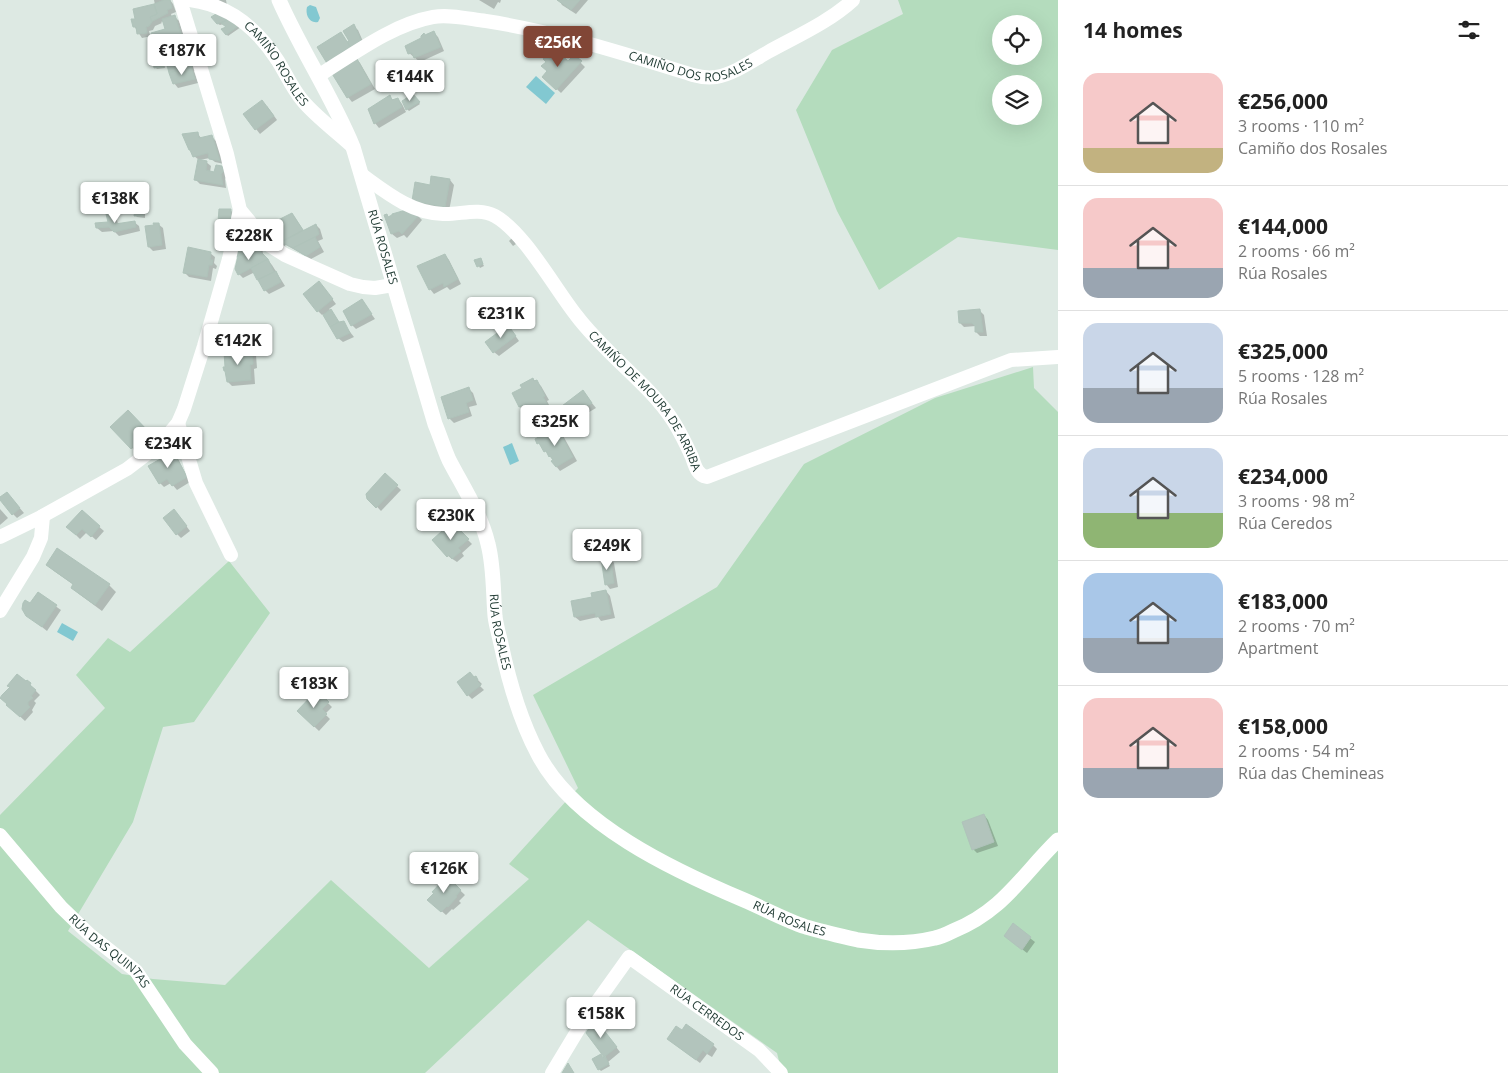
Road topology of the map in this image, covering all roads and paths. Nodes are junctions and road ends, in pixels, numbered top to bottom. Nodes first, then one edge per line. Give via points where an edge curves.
1 (180, 0) edge
2 (190, 0) edge
3 (279, 0) edge
4 (853, 0) edge
5 (318, 76) junction
6 (353, 147) junction
7 (362, 175) junction
8 (240, 210) junction
9 (393, 285) junction
10 (1058, 357) edge
11 (178, 423) junction
12 (42, 516) junction
13 (0, 537) edge
14 (231, 555) dead end
15 (0, 611) edge
16 (0, 835) edge
17 (1058, 840) edge
18 (212, 1073) edge
19 (552, 1073) edge
20 (781, 1073) edge

1 - 8 street via 227,154
2 - 6 street, CAMIÑO ROSALES via 230,13 253,29 271,50 301,99 325,125
3 - 5 street, RÚA ROSALES
4 - 5 street, CAMIÑO DOS ROSALES via 842,10 791,39 715,78 693,75 558,35 455,17 434,17 402,27
5 - 6 street, RÚA ROSALES
6 - 7 street, RÚA ROSALES
7 - 9 street, RÚA ROSALES
7 - 10 street, CAMIÑO DE MOURA DE ARRIBA via 409,207 429,213 488,213 504,222 522,239 576,316 664,407 678,427 698,473 707,477 1011,360
8 - 9 street via 269,246 285,255 363,288
8 - 11 street via 227,269
9 - 17 street, RÚA ROSALES via 435,424 480,519 488,544 498,628 506,667 525,726 556,782 579,805 640,849 707,884 806,927 860,940 903,944 937,938 966,926 991,910
11 - 12 street via 168,436 127,469
11 - 14 street via 196,483
12 - 13 street
12 - 15 street via 41,538 34,557
16 - 18 street, RÚA DAS QUINTAS via 61,907 136,971 185,1044
19 - 20 street, RÚA CERREDOS via 584,1020 629,957 759,1050

